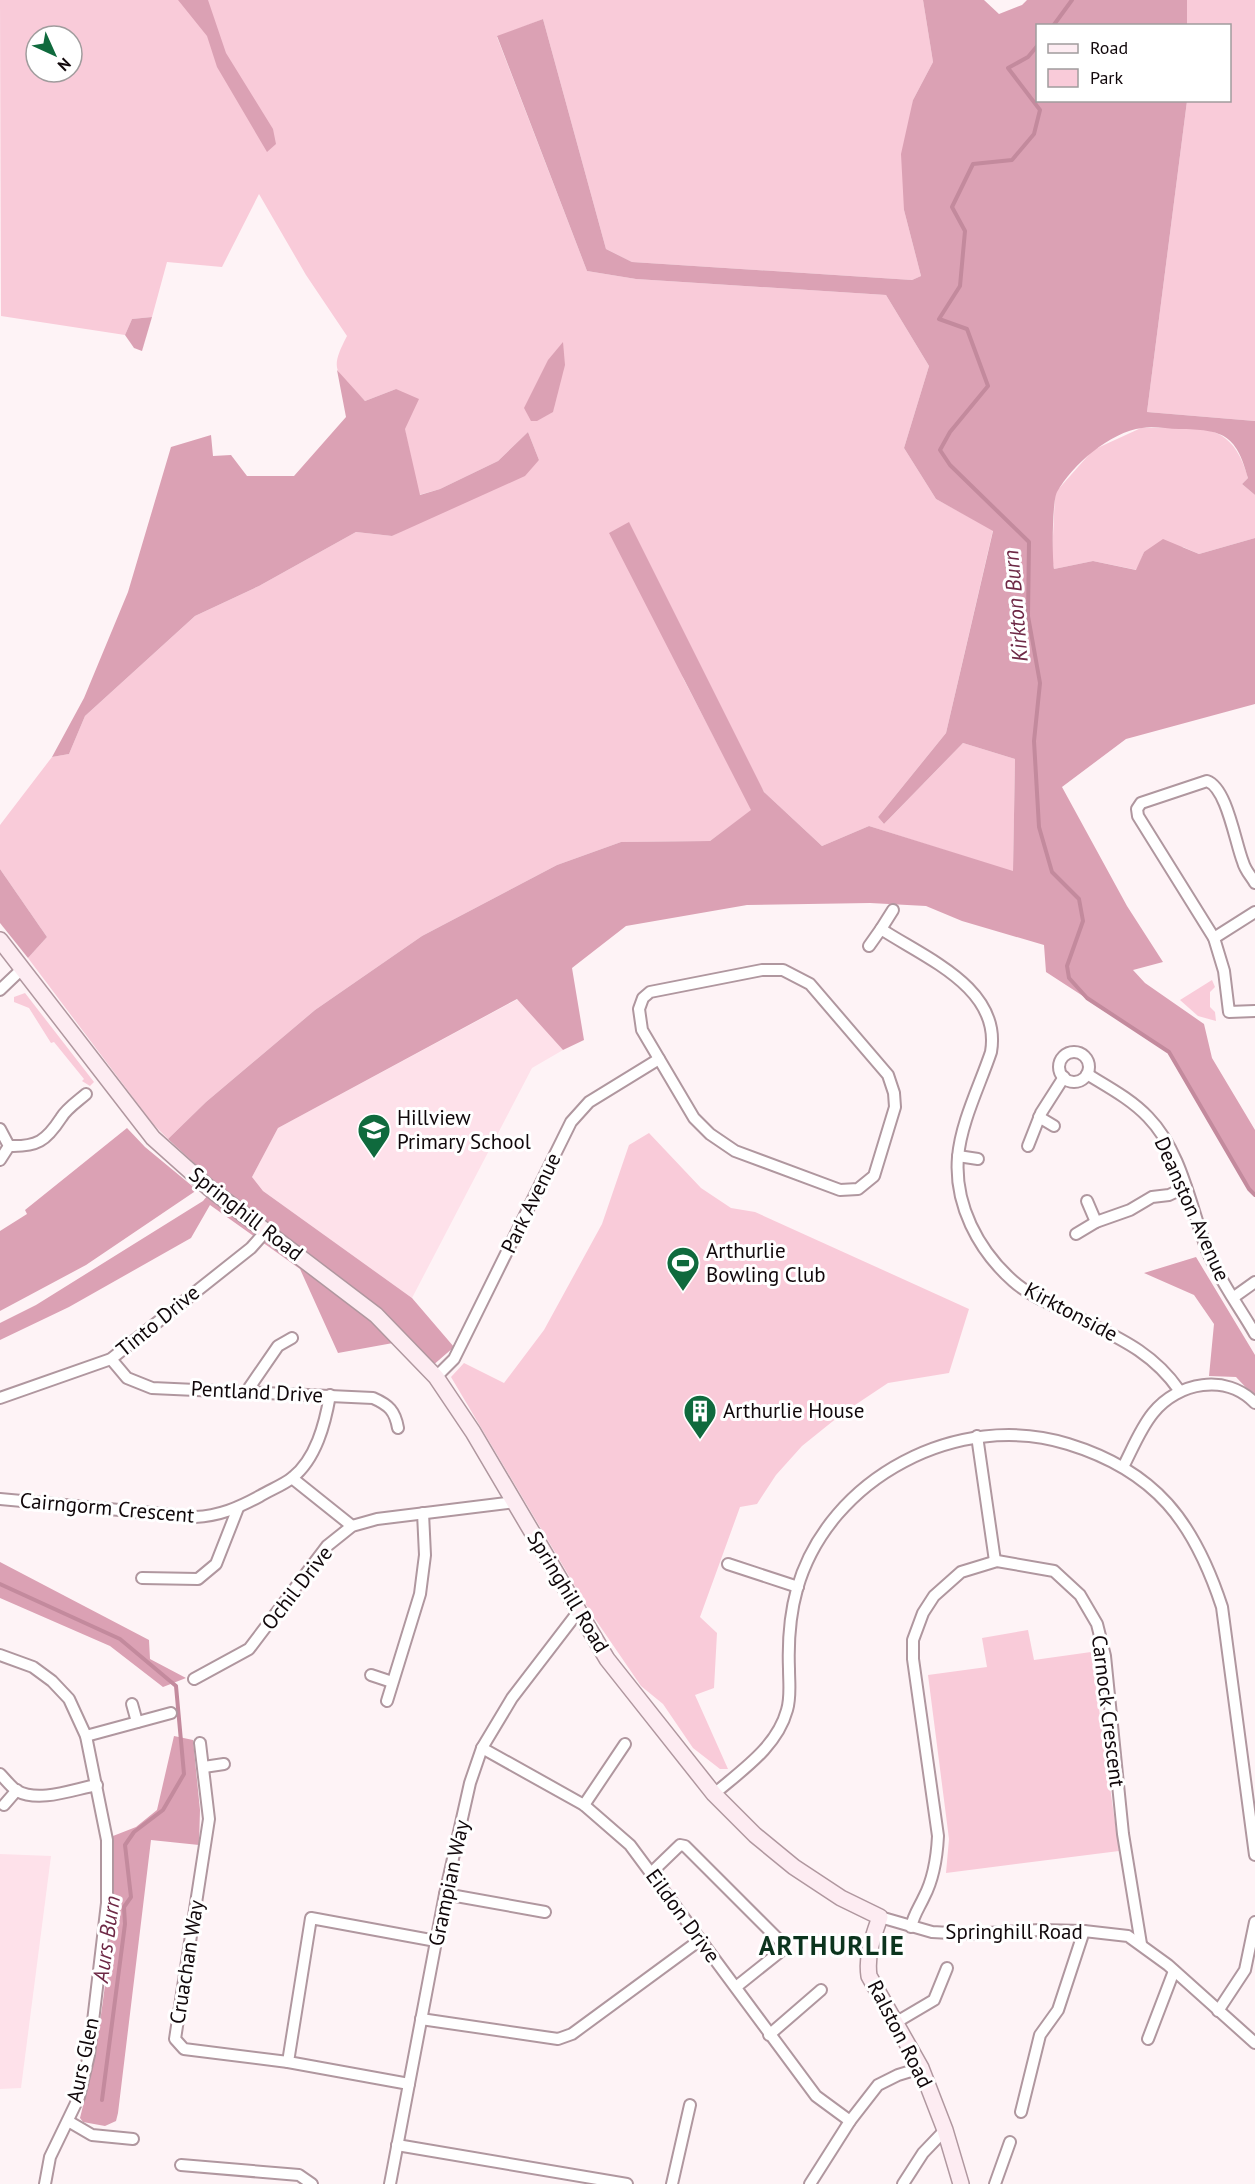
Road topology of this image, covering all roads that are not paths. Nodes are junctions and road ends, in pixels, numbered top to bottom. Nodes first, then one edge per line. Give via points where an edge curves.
1 (1255, 883) edge
2 (893, 910) dead end
3 (1255, 912) edge
4 (881, 929) junction
5 (1214, 938) junction
6 (0, 940) edge
7 (869, 946) dead end
8 (23, 968) junction
9 (0, 990) edge
10 (1255, 1011) edge
11 (659, 1059) junction
12 (1087, 1074) junction
13 (1064, 1077) junction
14 (86, 1094) dead end
15 (1039, 1118) junction
16 (1054, 1126) dead end
17 (0, 1129) edge
18 (9, 1146) junction
19 (1028, 1146) dead end
20 (958, 1156) junction
21 (978, 1159) dead end
22 (0, 1160) edge
23 (1186, 1187) junction
24 (1087, 1201) dead end
25 (1096, 1222) junction
26 (267, 1230) junction
27 (1077, 1234) dead end
28 (1255, 1282) edge
29 (1233, 1298) junction
30 (1255, 1334) edge
31 (292, 1338) dead end
32 (111, 1359) junction
33 (436, 1377) junction
34 (247, 1390) junction
35 (1179, 1390) junction
36 (330, 1395) junction
37 (0, 1398) edge
38 (1255, 1404) edge
39 (398, 1428) dead end
40 (977, 1436) junction
41 (1123, 1467) junction
42 (292, 1478) junction
43 (0, 1499) edge
44 (515, 1502) junction
45 (238, 1508) junction
46 (423, 1513) junction
47 (352, 1526) junction
48 (995, 1561) junction
49 (728, 1564) dead end
50 (142, 1578) dead end
51 (798, 1587) junction
52 (578, 1612) junction
53 (0, 1655) edge
54 (371, 1675) dead end
55 (194, 1679) dead end
56 (392, 1682) junction
57 (387, 1701) dead end
58 (132, 1704) dead end
59 (171, 1713) dead end
60 (137, 1722) junction
61 (86, 1736) junction
62 (200, 1743) dead end
63 (625, 1744) dead end
64 (482, 1748) junction
65 (224, 1764) dead end
66 (204, 1767) junction
67 (0, 1774) edge
68 (97, 1785) junction
69 (17, 1790) junction
70 (714, 1794) junction
71 (4, 1805) dead end
72 (584, 1805) junction
73 (1255, 1855) edge
74 (652, 1872) junction
75 (446, 1894) junction
76 (545, 1912) dead end
77 (880, 1917) junction
78 (1255, 1922) edge
79 (911, 1927) junction
80 (1084, 1931) junction
81 (700, 1940) junction
82 (436, 1941) junction
83 (1141, 1944) junction
84 (947, 1968) dead end
85 (1174, 1971) junction
86 (736, 1987) junction
87 (821, 1990) dead end
88 (1218, 2011) junction
89 (421, 2019) junction
90 (896, 2023) junction
91 (769, 2035) junction
92 (1148, 2039) dead end
93 (1255, 2043) edge
94 (288, 2062) junction
95 (921, 2068) junction
96 (409, 2084) junction
97 (690, 2105) dead end
98 (1021, 2112) dead end
99 (68, 2121) junction
100 (850, 2121) junction
101 (945, 2130) junction
102 (133, 2139) dead end
103 (1010, 2142) dead end
104 (397, 2145) junction
105 (181, 2165) dead end
106 (45, 2184) edge
107 (312, 2184) edge
108 (390, 2184) edge
109 (627, 2184) edge
110 (672, 2184) edge
111 (810, 2184) edge
112 (903, 2184) edge
113 (961, 2184) edge
114 (995, 2184) edge

1 - 5 street via 1244,865 1222,795 1214,783 1207,781 1141,803 1137,808 1138,816
2 - 4 street
3 - 5 street
4 - 7 street
4 - 20 street, Kirktonside via 978,995 990,1024 991,1052
5 - 10 street via 1224,971 1229,1012
6 - 8 street, Springhill Road
8 - 9 street
8 - 26 street, Springhill Road via 139,1122 199,1178
11 - 11 street via 639,1020 643,998 650,992 762,969 794,975 810,984 888,1075 895,1107 874,1176 858,1189 840,1190 723,1145 694,1118
11 - 33 street, Park Avenue via 589,1102 571,1122 454,1359
12 - 13 street via 1076,1082
12 - 13 street, Deanston Avenue via 1088,1060 1075,1052 1062,1058 1060,1068
12 - 23 street, Deanston Avenue via 1148,1117 1161,1134
13 - 15 street, Deanston Avenue
14 - 18 street via 38,1143 31,1147
15 - 16 street
15 - 19 street, Deanston Avenue
17 - 18 street
18 - 22 street
20 - 21 street
20 - 35 street, Kirktonside via 959,1190 968,1220 996,1264 1032,1294 1128,1342 1158,1362
23 - 25 street via 1152,1197 1116,1217
23 - 29 street, Deanston Avenue via 1216,1271
24 - 25 street
25 - 27 street
26 - 32 street, Tinto Drive via 250,1248
26 - 33 street, Springhill Road via 376,1315
28 - 29 street
29 - 30 street, Deanston Avenue
31 - 34 street via 278,1346
32 - 34 street, Pentland Drive via 127,1378 152,1388
32 - 37 street, Tinto Drive
33 - 44 street, Springhill Road
34 - 36 street, Pentland Drive
35 - 38 street via 1219,1384 1236,1388
35 - 41 street via 1153,1413
36 - 39 street, Pentland Drive via 373,1398 386,1404 395,1413
36 - 42 street, Cairngorm Crescent via 325,1424 308,1458
40 - 41 street via 1012,1434 1052,1439
40 - 48 street
40 - 51 street via 949,1442 884,1472 830,1525
41 - 73 street via 1165,1499 1194,1536 1210,1570 1222,1607
42 - 45 street, Cairngorm Crescent
42 - 47 street
43 - 45 street, Cairngorm Crescent via 195,1517
44 - 46 street, Ochil Drive
44 - 52 street, Springhill Road
45 - 50 street via 216,1564 208,1572 198,1579
46 - 47 street, Ochil Drive
46 - 56 street via 425,1555 420,1594
47 - 55 street, Ochil Drive via 327,1546 249,1649
48 - 79 street, Carnock Crescent via 961,1572 934,1596 913,1640 938,1855
48 - 83 street, Carnock Crescent via 1054,1571 1080,1595 1097,1624 1105,1656 1123,1834
49 - 51 street
51 - 70 street via 791,1616 787,1710 761,1755
52 - 64 street, Grampian Way via 512,1698
52 - 70 street, Springhill Road via 607,1659
53 - 61 street, Aurs Glen via 33,1667 52,1681 69,1700
54 - 56 street
56 - 57 street
58 - 60 street
59 - 60 street
60 - 61 street
61 - 68 street, Aurs Glen
62 - 66 street, Cruachan Way
63 - 72 street
64 - 72 street, Eildon Drive
64 - 75 street, Grampian Way
65 - 66 street
66 - 94 street, Cruachan Way via 208,1830 175,2039 184,2049
67 - 69 street
68 - 69 street via 45,1795
68 - 99 street, Aurs Glen via 107,1840 107,1903 89,2055 79,2097
69 - 71 street
70 - 77 street, Springhill Road via 794,1867 841,1898
72 - 74 street, Eildon Drive via 618,1833
74 - 81 street, Eildon Drive
74 - 86 street via 681,1845 685,1846 779,1940 781,1951
75 - 76 street
75 - 82 street, Grampian Way
77 - 79 street, Springhill Road
77 - 90 street, Ralston Road via 868,1965 872,1984
78 - 88 street via 1245,1970
79 - 80 street, Springhill Road via 970,1934
80 - 83 street, Springhill Road via 1128,1936
80 - 98 street via 1058,2010 1040,2035
81 - 86 street, Eildon Drive
81 - 89 street via 572,2034 558,2039
82 - 89 street, Grampian Way
82 - 94 street via 311,1918
83 - 85 street, Springhill Road
84 - 90 street via 934,2000
85 - 88 street, Springhill Road
85 - 92 street
86 - 91 street, Eildon Drive
87 - 91 street
88 - 93 street, Springhill Road
89 - 96 street, Grampian Way
90 - 95 street, Ralston Road
91 - 100 street, Eildon Drive via 816,2096
94 - 96 street
95 - 100 street via 878,2085
95 - 101 street, Ralston Road
96 - 104 street, Grampian Way
97 - 110 street
99 - 102 street, Aurs Glen via 92,2135
99 - 106 street, Aurs Glen via 50,2157
100 - 111 street
101 - 112 street via 923,2153
101 - 113 street, Ralston Road
103 - 114 street
104 - 108 street, Grampian Way
104 - 109 street
105 - 107 street via 299,2175

